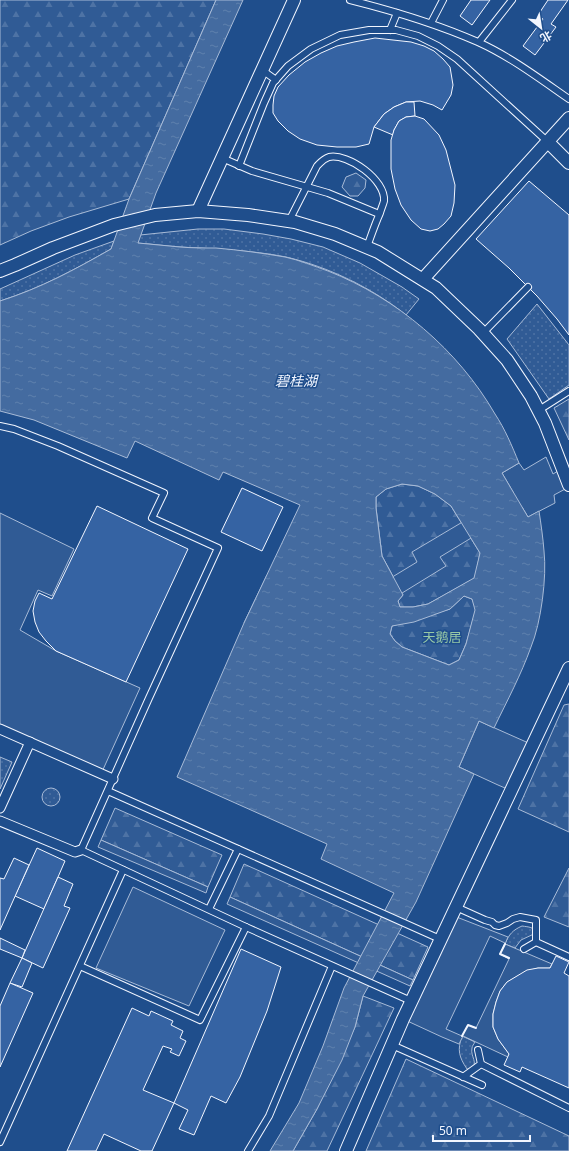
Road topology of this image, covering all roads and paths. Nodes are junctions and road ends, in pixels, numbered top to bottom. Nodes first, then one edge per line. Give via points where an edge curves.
1 (294, 0) edge
2 (350, 0) edge
3 (443, 0) edge
4 (512, 0) edge
5 (371, 2) edge
6 (398, 13) junction
7 (431, 23) junction
8 (390, 30) junction
9 (479, 42) junction
10 (262, 70) junction
11 (276, 80) junction
12 (569, 99) edge
13 (569, 118) edge
14 (548, 142) junction
15 (222, 158) junction
16 (569, 163) edge
17 (239, 166) junction
18 (306, 187) junction
19 (198, 211) junction
20 (379, 214) junction
21 (289, 221) junction
22 (367, 247) junction
23 (0, 271) edge
24 (423, 279) junction
25 (528, 287) dead end
26 (483, 333) junction
27 (569, 391) edge
28 (539, 410) junction
29 (0, 427) edge
30 (569, 485) edge
31 (569, 668) edge
32 (569, 691) edge
33 (556, 694) junction
34 (0, 729) edge
35 (30, 742) junction
36 (113, 779) junction
37 (108, 791) junction
38 (0, 808) edge
39 (0, 821) edge
40 (238, 849) junction
41 (81, 850) junction
42 (123, 870) junction
43 (456, 908) junction
44 (209, 910) junction
45 (246, 927) junction
46 (440, 939) junction
47 (536, 942) junction
48 (524, 949) dead end
49 (569, 957) edge
50 (80, 966) junction
51 (332, 966) junction
52 (411, 1001) junction
53 (392, 1045) junction
54 (478, 1050) dead end
55 (481, 1064) junction
56 (463, 1077) junction
57 (482, 1085) dead end
58 (569, 1108) edge
59 (0, 1142) edge
60 (248, 1151) edge
61 (346, 1151) edge

1 - 10 street
2 - 5 lane
3 - 7 lane
4 - 9 lane
5 - 6 lane
6 - 7 lane
6 - 8 lane
7 - 9 lane
8 - 11 lane via 369,30 340,36 311,49 288,66
8 - 14 lane via 418,36 457,59
9 - 12 lane via 516,63
10 - 11 lane
10 - 15 street
11 - 17 lane
13 - 14 street
14 - 16 street
14 - 24 street
15 - 17 lane
15 - 19 street
17 - 18 lane
18 - 20 lane via 328,193
18 - 20 lane via 323,159 346,159 361,167 382,189 384,201
18 - 21 lane
19 - 21 street
19 - 23 street via 155,215 114,225
20 - 22 lane
21 - 22 street via 336,234
22 - 24 street
24 - 26 street via 436,288
25 - 26 lane
26 - 28 street via 506,360
27 - 28 lane
28 - 30 street
29 - 36 lane via 14,429 58,446 164,492 152,518 218,548
31 - 33 street
32 - 33 street
33 - 43 street
34 - 35 street
35 - 36 street
35 - 38 street
36 - 37 lane
37 - 40 lane
37 - 41 lane
39 - 41 street via 75,852
40 - 44 lane
40 - 46 lane
41 - 42 lane
42 - 44 lane
42 - 50 lane
43 - 46 street
43 - 47 lane via 499,926 520,917 536,920
44 - 45 lane
45 - 50 lane via 200,1020
45 - 51 lane
46 - 52 street
47 - 48 lane
47 - 49 lane
50 - 59 lane
51 - 52 lane
51 - 60 lane via 269,1116
52 - 53 street
53 - 56 lane
53 - 61 street
54 - 55 lane
55 - 56 lane
55 - 58 lane
56 - 57 lane

